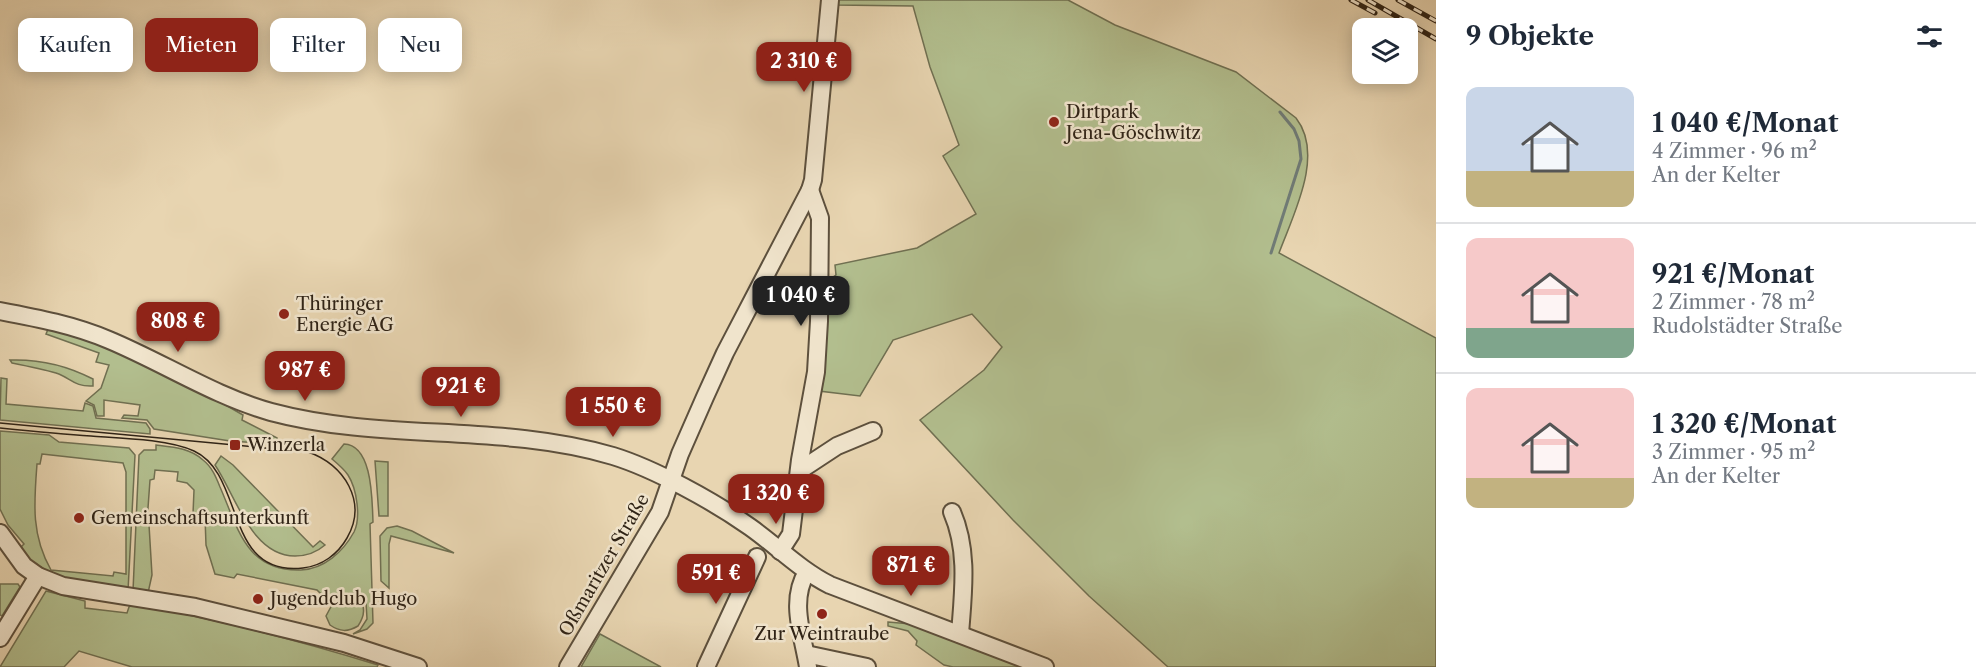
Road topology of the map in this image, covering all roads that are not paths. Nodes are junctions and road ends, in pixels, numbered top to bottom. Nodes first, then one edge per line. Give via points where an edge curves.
1 (830, 0) edge
2 (810, 190) junction
3 (0, 311) edge
4 (873, 431) dead end
5 (799, 471) junction
6 (671, 482) junction
7 (952, 512) dead end
8 (0, 533) edge
9 (780, 551) junction
10 (757, 557) dead end
11 (807, 572) junction
12 (38, 576) junction
13 (960, 634) junction
14 (0, 638) edge
15 (807, 661) edge
16 (418, 667) edge
17 (567, 667) edge
18 (706, 667) edge
19 (867, 667) edge
20 (1045, 667) edge

1 - 2 street
2 - 5 street via 820,218 819,321 816,372
2 - 6 street, Oßmaritzer Straße via 725,353
3 - 6 street via 82,330 225,396 294,417 351,427 561,444 615,457
4 - 5 street via 837,446
5 - 9 street via 791,534
6 - 9 street via 730,514
6 - 17 street, Oßmaritzer Straße via 660,512
7 - 13 street via 963,552
8 - 12 street via 24,566
9 - 11 street
10 - 18 street
11 - 13 street via 845,591
11 - 15 street via 798,591
12 - 14 street
12 - 16 street via 63,586 195,607 354,646
13 - 20 street
15 - 19 street

